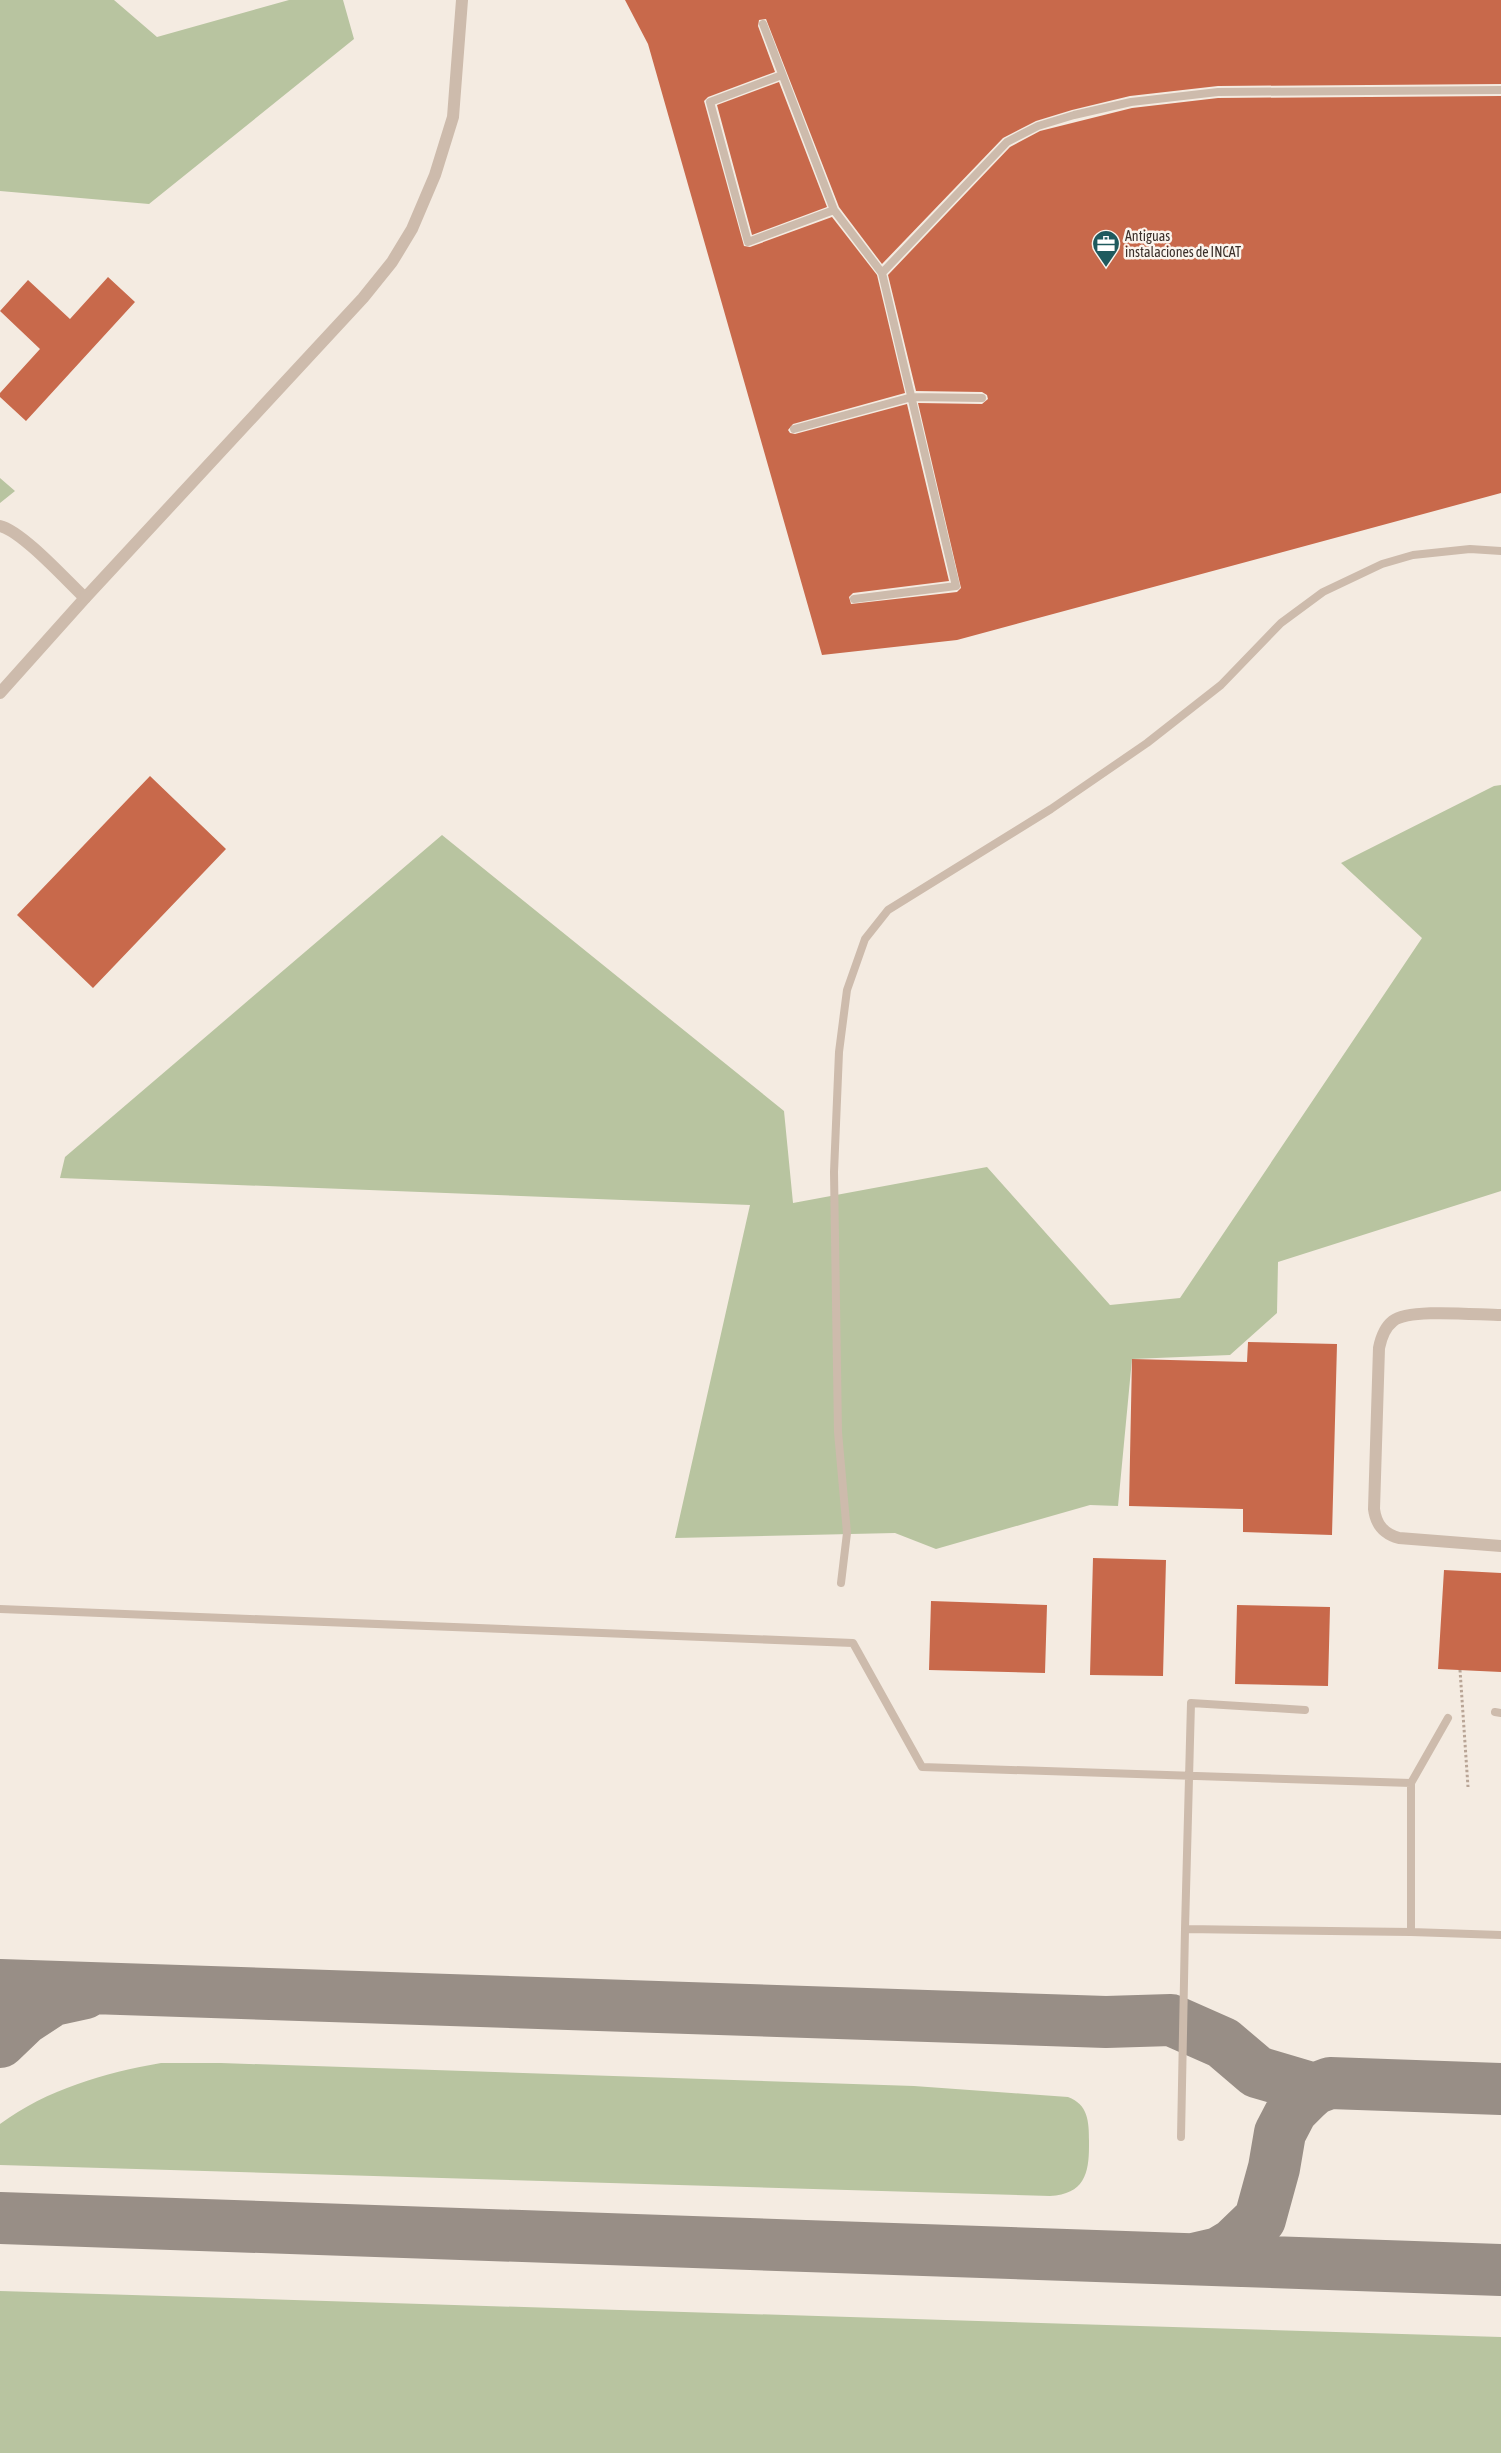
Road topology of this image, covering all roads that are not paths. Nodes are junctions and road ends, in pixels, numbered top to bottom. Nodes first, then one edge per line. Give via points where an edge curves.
1 (462, 0) edge
2 (763, 24) dead end
3 (782, 75) junction
4 (1501, 90) edge
5 (834, 210) junction
6 (882, 273) junction
7 (912, 397) junction
8 (982, 398) dead end
9 (794, 429) dead end
10 (0, 526) edge
11 (1501, 551) edge
12 (85, 598) junction
13 (854, 598) dead end
14 (0, 693) edge
15 (1501, 1315) edge
16 (1501, 1546) edge
17 (841, 1583) dead end
18 (0, 1610) edge
19 (1305, 1710) dead end
20 (1448, 1718) dead end
21 (1188, 1775) junction
22 (1411, 1783) junction
23 (1185, 1929) junction
24 (1411, 1932) junction
25 (1501, 1935) edge
26 (1181, 2137) dead end

1 - 12 street via 453,117 436,175 412,229 392,262 363,298
2 - 3 lane
3 - 5 lane
3 - 5 lane via 710,102 748,242
4 - 6 lane via 1218,92 1131,102 1074,114 1038,126 1007,142
5 - 6 lane
6 - 7 lane
7 - 8 lane
7 - 9 lane
7 - 13 lane via 956,586
10 - 12 street via 8,528 26,543
11 - 17 lane via 1470,549 1413,556 1382,564 1323,592 1282,623 1221,685 1147,743 1051,809 888,910 865,939 846,990 839,1052 834,1172 838,1432 847,1533
12 - 14 street
15 - 16 street via 1412,1314 1395,1319 1388,1326 1379,1348 1374,1509 1378,1524 1394,1537
18 - 21 lane via 852,1643 922,1767
19 - 21 lane via 1191,1703
20 - 22 lane
21 - 22 lane
21 - 23 lane
22 - 24 lane
23 - 24 lane
23 - 26 lane
24 - 25 lane

